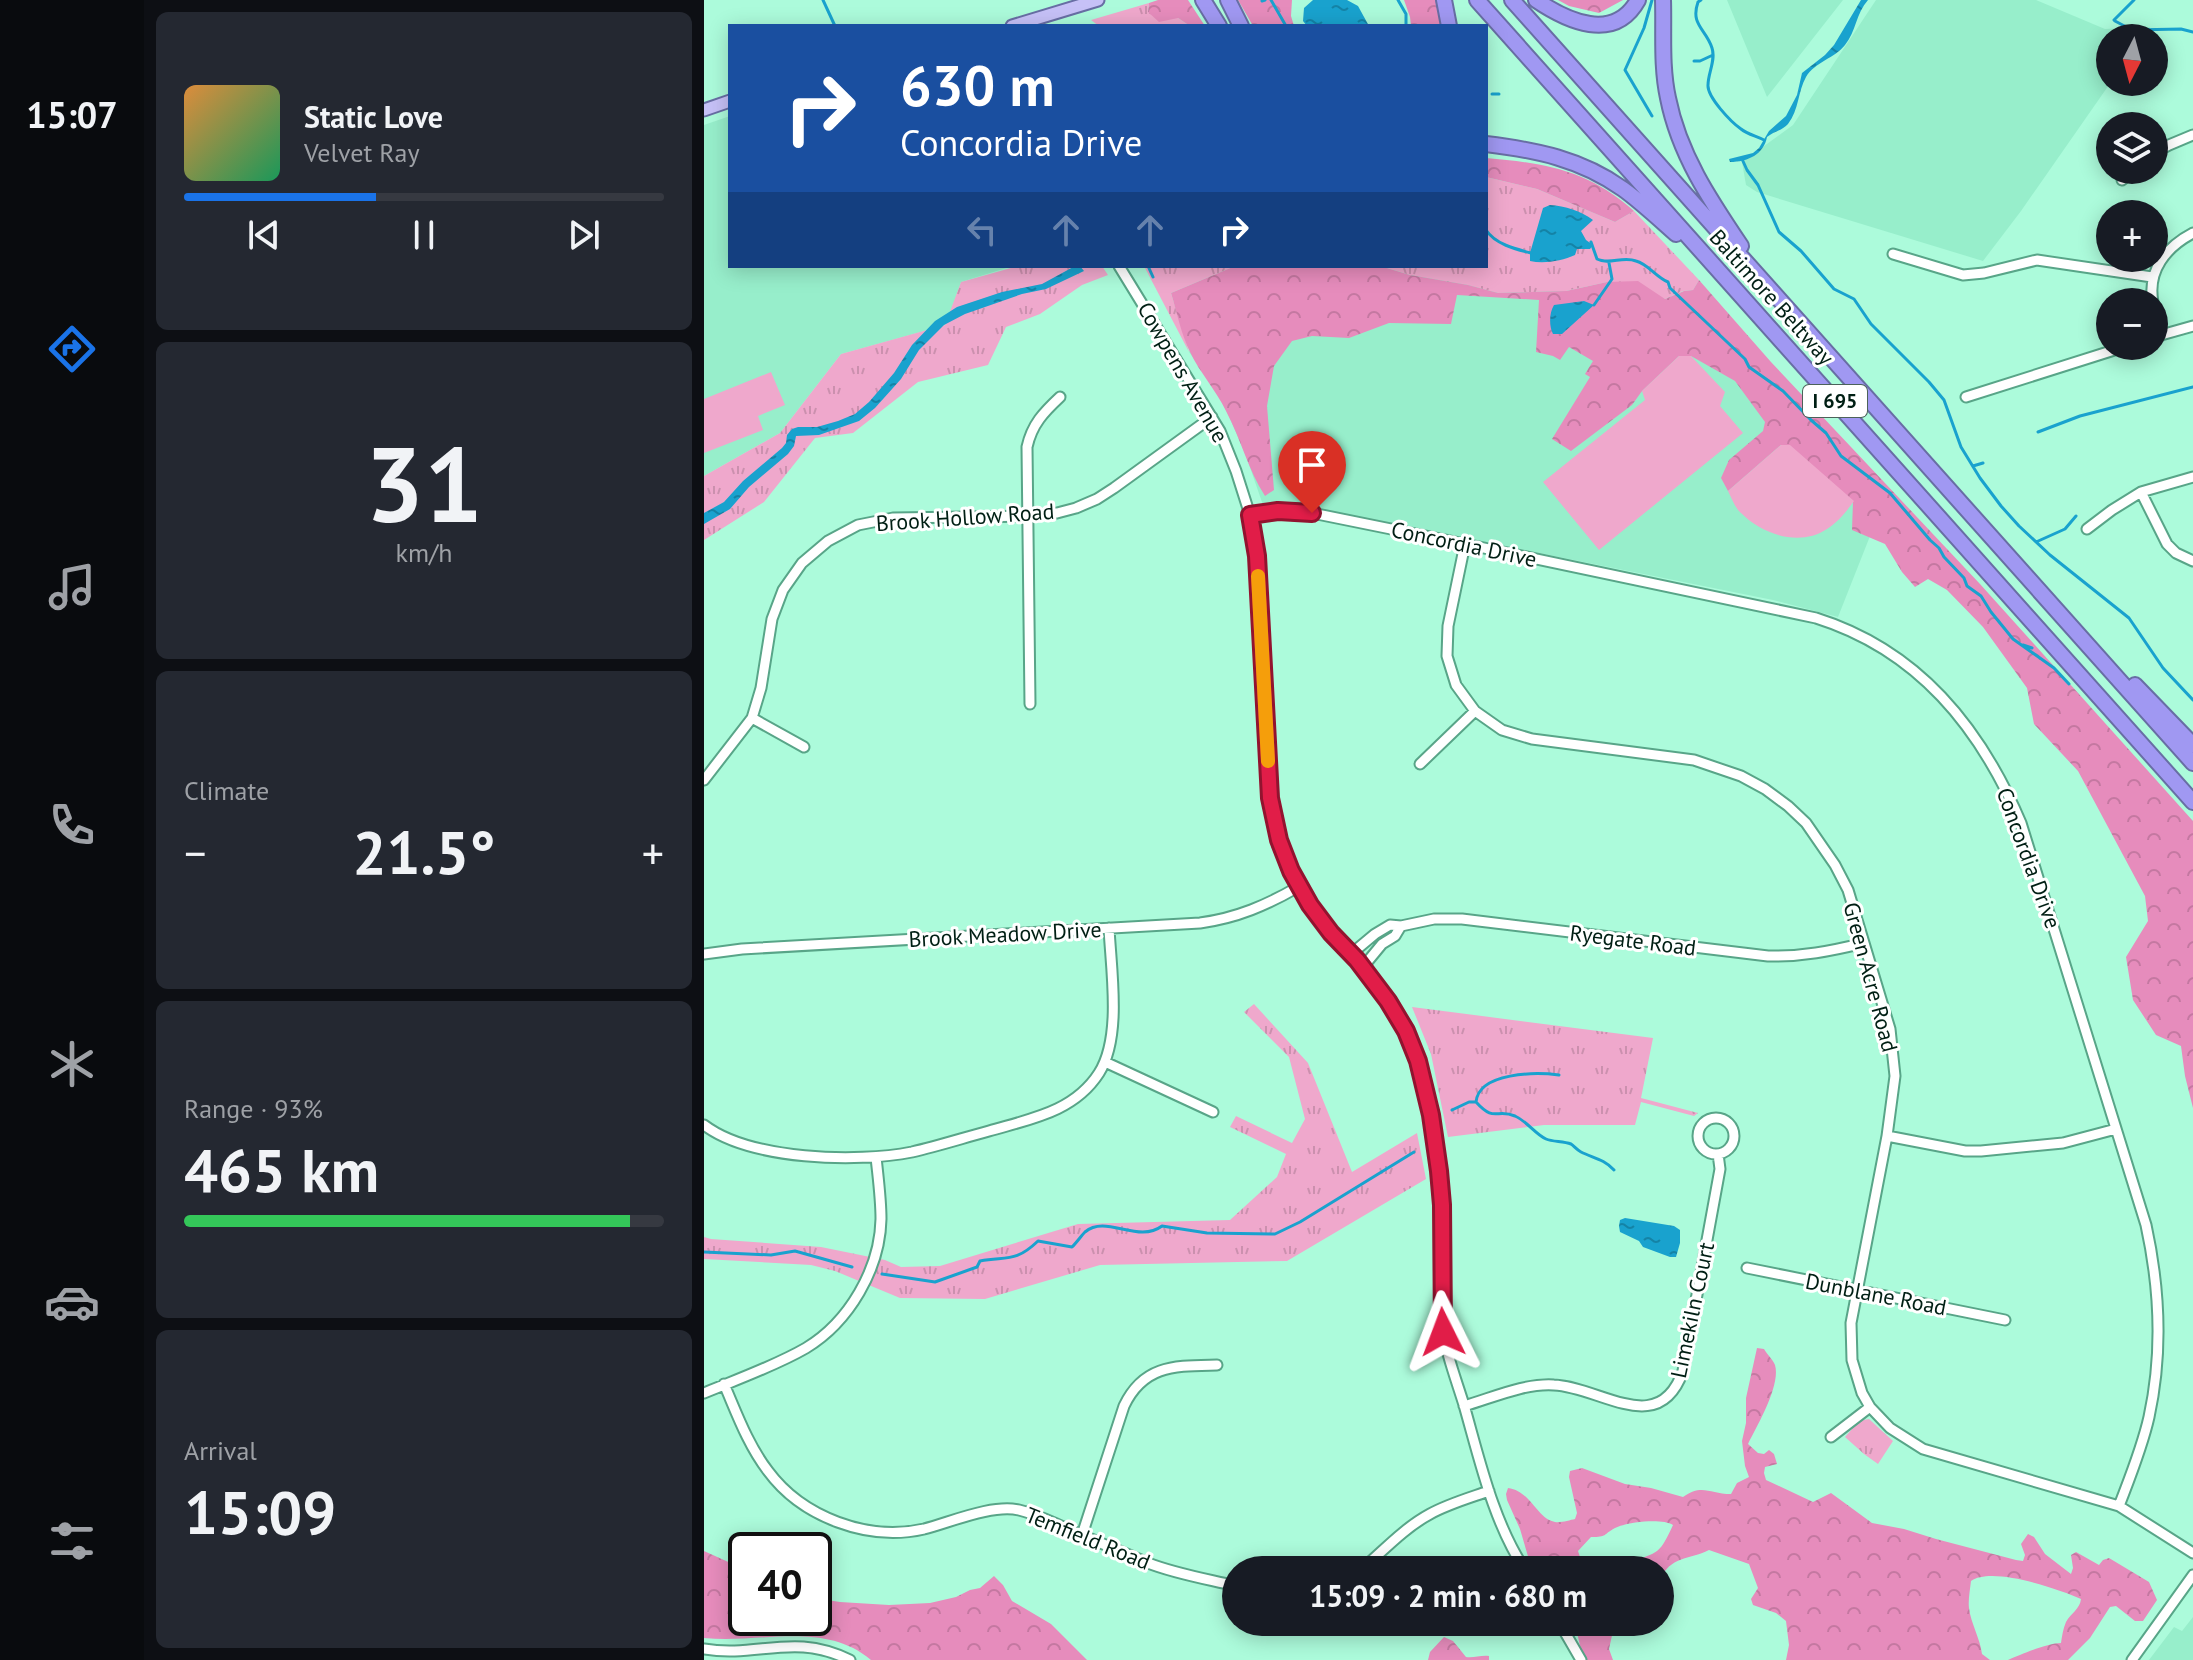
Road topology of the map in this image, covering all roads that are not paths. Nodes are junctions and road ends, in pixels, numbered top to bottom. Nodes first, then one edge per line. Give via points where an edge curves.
1 (1098, 0) edge
2 (1203, 0) edge
3 (1228, 0) edge
4 (1444, 0) edge
5 (1477, 0) edge
6 (1512, 0) edge
7 (1536, 0) edge
8 (1638, 0) edge
9 (1663, 0) edge
10 (1022, 24) edge
11 (1218, 24) edge
12 (1240, 24) edge
13 (1449, 24) edge
14 (728, 102) edge
15 (704, 110) edge
16 (2193, 135) edge
17 (1488, 144) edge
18 (2168, 146) edge
19 (2193, 233) edge
20 (1893, 254) dead end
21 (1120, 268) edge
22 (1718, 269) junction
23 (2152, 277) junction
24 (2152, 288) edge
25 (1775, 296) junction
26 (2193, 326) edge
27 (2168, 333) edge
28 (2096, 356) edge
29 (1060, 397) dead end
30 (1966, 397) dead end
31 (1212, 417) junction
32 (2193, 477) edge
33 (2141, 492) junction
34 (1250, 515) junction
35 (1027, 516) junction
36 (2087, 529) dead end
37 (1465, 544) junction
38 (2193, 561) edge
39 (2030, 581) junction
40 (1030, 704) dead end
41 (1475, 711) junction
42 (752, 718) junction
43 (2193, 745) edge
44 (804, 747) dead end
45 (2193, 763) edge
46 (1420, 764) dead end
47 (704, 780) edge
48 (2193, 802) edge
49 (1298, 887) junction
50 (1401, 926) junction
51 (1109, 928) junction
52 (1864, 943) junction
53 (704, 954) edge
54 (1351, 954) junction
55 (1363, 967) junction
56 (1105, 1062) junction
57 (1213, 1112) dead end
58 (704, 1125) edge
59 (2116, 1129) junction
60 (1887, 1136) junction
61 (1718, 1154) junction
62 (876, 1157) junction
63 (1747, 1268) dead end
64 (1857, 1290) junction
65 (2005, 1320) dead end
66 (1217, 1365) dead end
67 (724, 1384) junction
68 (704, 1393) edge
69 (1464, 1406) junction
70 (1870, 1407) junction
71 (1831, 1437) dead end
72 (1489, 1491) junction
73 (2119, 1506) junction
74 (1082, 1535) junction
75 (2193, 1553) edge
76 (1377, 1556) edge
77 (1517, 1556) edge
78 (2193, 1575) edge
79 (1222, 1583) edge
80 (1567, 1636) edge
81 (704, 1649) edge
82 (850, 1660) edge
83 (1581, 1660) edge
84 (2132, 1660) edge

1 - 10 main road
2 - 11 highway
3 - 12 highway
4 - 13 highway
5 - 22 highway, Baltimore Beltway / I 695
6 - 25 highway, Baltimore Beltway / I 695
7 - 8 highway via 1573,21 1592,25 1621,18
9 - 25 highway via 1665,75 1680,139 1708,196
14 - 15 main road
16 - 18 street
17 - 22 highway via 1542,152 1594,172 1624,189
19 - 23 street via 2174,246
20 - 23 street via 1963,275 2037,260
21 - 31 street, Cowpens Avenue
22 - 48 highway, Baltimore Beltway / I 695
23 - 24 street
25 - 39 highway, Baltimore Beltway / I 695
26 - 27 street
28 - 30 street
29 - 35 street via 1029,435
31 - 34 street, Cowpens Avenue
31 - 35 street, Brook Hollow Road via 1097,499 1057,513
32 - 33 street
33 - 36 street
33 - 38 street via 2167,544
34 - 37 street, Concordia Drive via 1312,513
34 - 49 street, Cowpens Avenue via 1257,556 1270,798 1279,840
35 - 40 street
35 - 42 street, Brook Hollow Road via 893,518 858,525 828,541 790,577 777,604
37 - 41 street, Green Acre Road via 1447,656 1456,685
37 - 59 street, Concordia Drive via 1816,618 1857,633 1914,670 1972,733 2007,791 2031,852
39 - 43 highway
39 - 45 highway, Baltimore Beltway / I 695
41 - 46 street
41 - 52 street, Green Acre Road via 1515,735 1694,760 1765,789 1806,823 1822,844 1848,890
42 - 44 street
42 - 47 street, Brook Hollow Road
49 - 51 street, Brook Meadow Drive via 1264,906 1221,920
49 - 54 street, Cowpens Avenue
50 - 52 street, Ryegate Road via 1462,919 1768,956 1821,953
50 - 54 street, Ryegate Road via 1390,925
50 - 55 street
51 - 53 street, Brook Meadow Drive
51 - 56 street via 1112,1029
52 - 60 street, Green Acre Road via 1894,1052
54 - 55 street, Cowpens Avenue
55 - 69 street, Cowpens Avenue via 1406,1031 1424,1085 1442,1205 1442,1322
56 - 57 street
56 - 62 street via 1078,1097 1046,1115
58 - 62 street via 763,1149 818,1157
59 - 60 street via 2063,1143 1981,1151
59 - 73 street, Concordia Drive via 2151,1247 2159,1326 2149,1418
60 - 64 street, Green Acre Road
61 - 61 street, Limekiln Court via 1729,1148 1734,1136 1730,1125 1714,1117 1703,1122 1698,1138 1703,1148
61 - 69 street, Limekiln Court via 1720,1169 1686,1357 1678,1385 1668,1396 1657,1404 1629,1406 1543,1385
62 - 67 street via 879,1236 852,1304 808,1347
63 - 64 street, Dunblane Road
64 - 65 street, Dunblane Road
64 - 70 street, Green Acre Road via 1852,1360
66 - 74 street via 1156,1372 1130,1392
67 - 68 street
67 - 74 street, Temfield Road via 770,1474 828,1518 858,1529 904,1531 1011,1508
69 - 72 street, Cowpens Avenue
70 - 71 street
70 - 73 street, Green Acre Road via 1890,1428 1923,1449
72 - 76 street via 1428,1515
72 - 77 street, Cowpens Avenue
73 - 75 street, Green Acre Road
74 - 79 street, Temfield Road via 1154,1565
78 - 84 street
80 - 83 street
81 - 82 street via 806,1646

